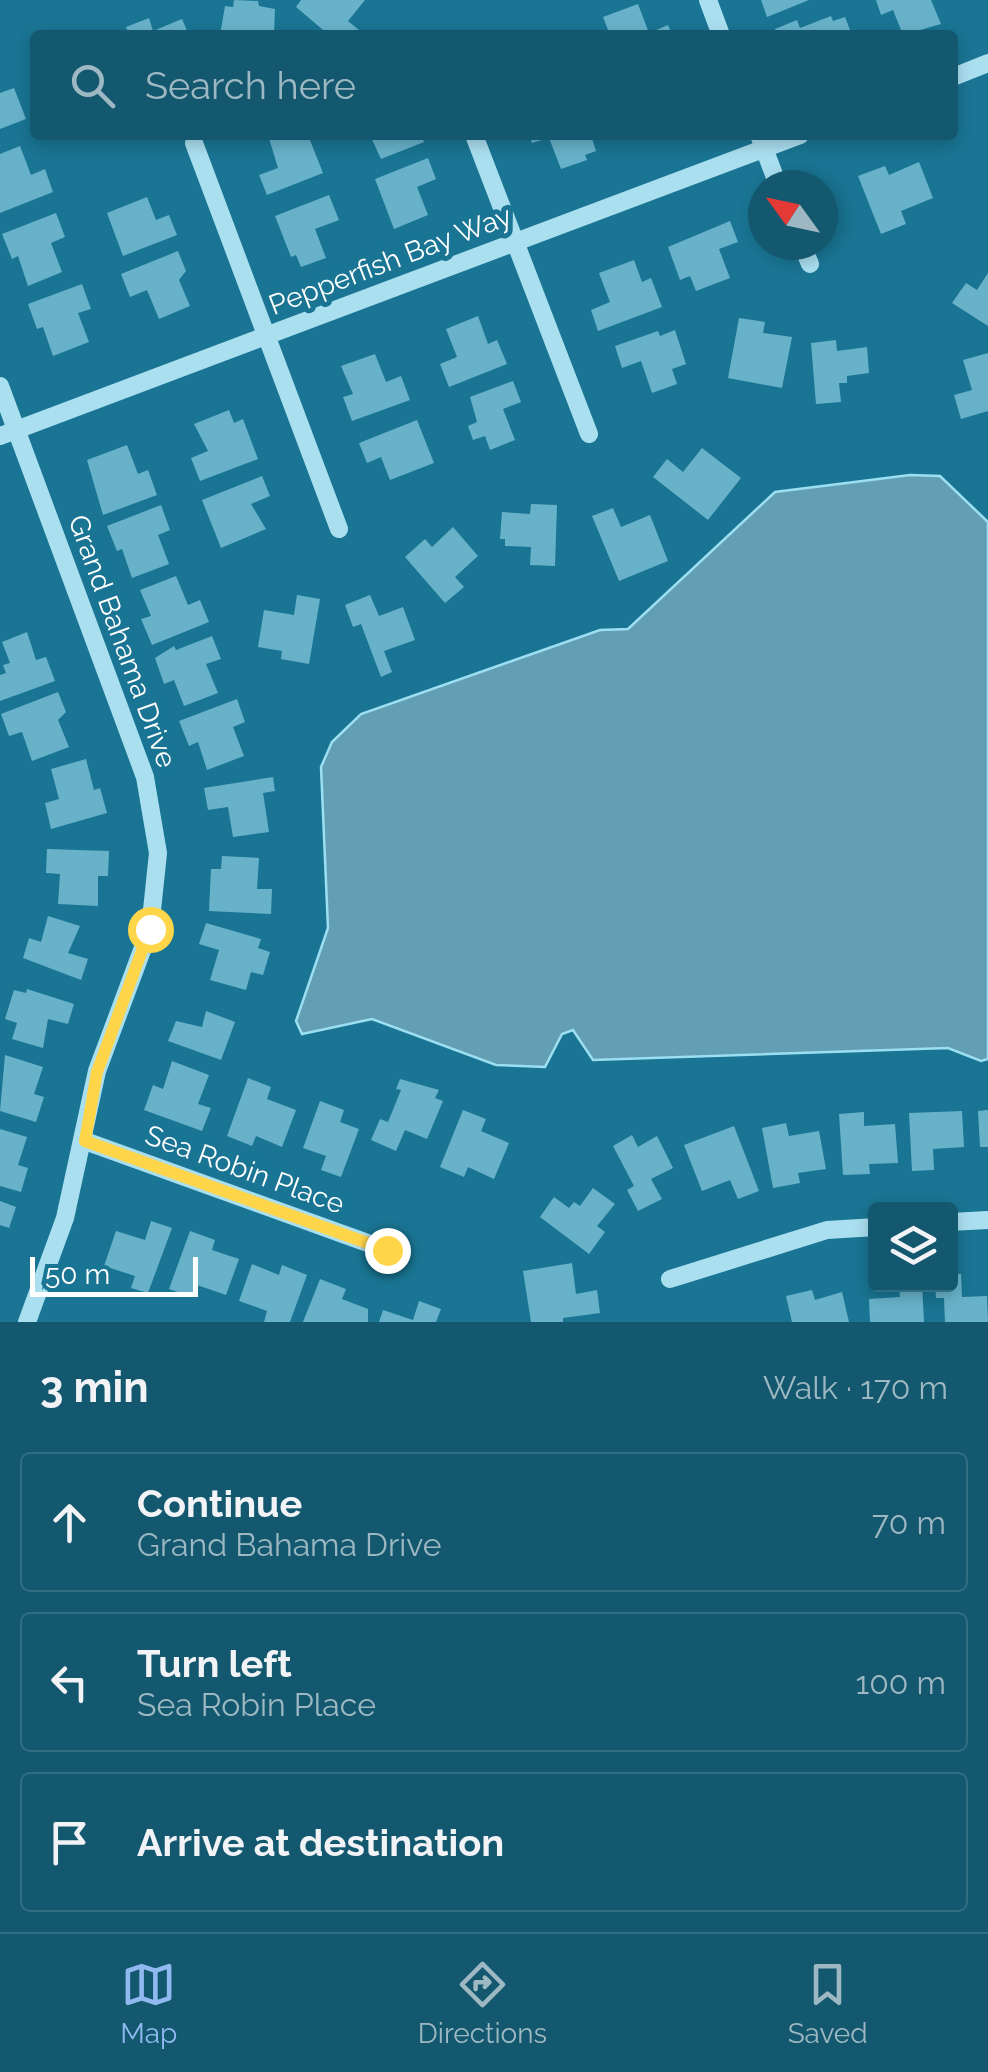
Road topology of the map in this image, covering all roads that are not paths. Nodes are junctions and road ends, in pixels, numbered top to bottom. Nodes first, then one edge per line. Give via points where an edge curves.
1 (708, 0) edge
2 (720, 30) edge
3 (988, 64) edge
4 (958, 75) edge
5 (476, 140) edge
6 (761, 142) edge
7 (194, 143) dead end
8 (772, 170) edge
9 (514, 243) junction
10 (808, 260) edge
11 (810, 264) dead end
12 (266, 336) junction
13 (0, 386) edge
14 (8, 433) edge
15 (590, 434) dead end
16 (338, 529) dead end
17 (85, 1141) junction
18 (988, 1220) edge
19 (958, 1222) edge
20 (868, 1227) edge
21 (387, 1250) dead end
22 (670, 1278) dead end
23 (27, 1322) edge

1 - 2 street
3 - 4 street
5 - 9 street
6 - 8 street
6 - 9 street, Pepperfish Bay Way
7 - 12 street
9 - 12 street, Pepperfish Bay Way
9 - 15 street
10 - 11 street
12 - 14 street, Pepperfish Bay Way
12 - 16 street
13 - 14 street, Grand Bahama Drive
14 - 17 street, Grand Bahama Drive via 144,777 158,853 150,929 97,1072
17 - 21 street, Sea Robin Place
17 - 23 street, Grand Bahama Drive
18 - 19 street
20 - 22 street via 827,1230

